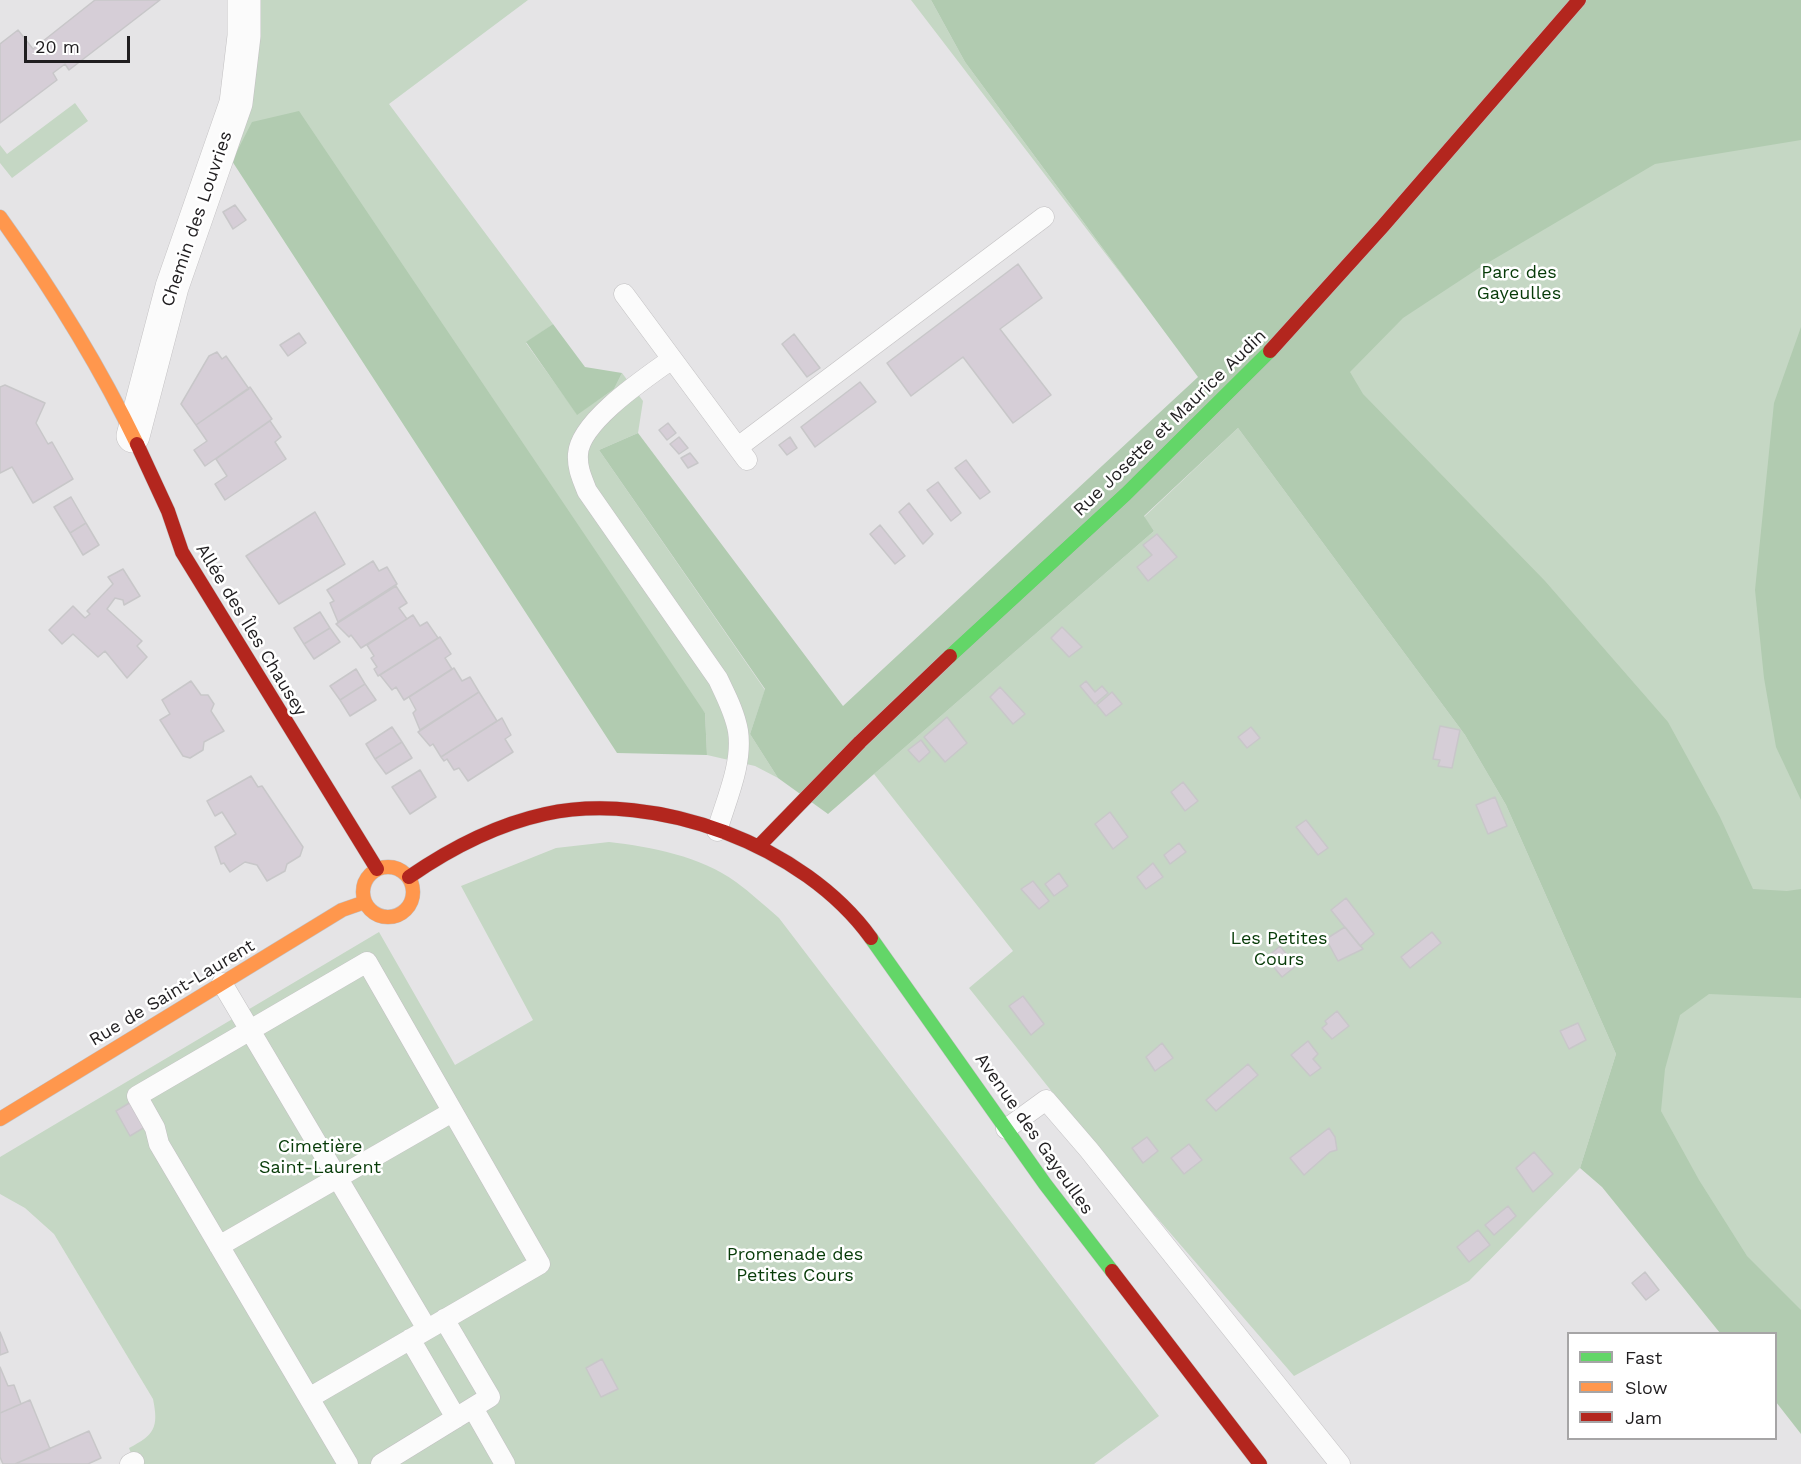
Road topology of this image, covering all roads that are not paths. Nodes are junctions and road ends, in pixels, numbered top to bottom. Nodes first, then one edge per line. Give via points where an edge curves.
1 (244, 0) edge
2 (1579, 0) edge
3 (1044, 217) dead end
4 (0, 218) edge
5 (624, 294) dead end
6 (672, 359) junction
7 (133, 436) junction
8 (717, 831) junction
9 (759, 846) junction
10 (377, 869) junction
11 (409, 877) junction
12 (365, 902) junction
13 (222, 983) junction
14 (250, 1031) junction
15 (452, 1112) junction
16 (0, 1119) edge
17 (1006, 1129) junction
18 (337, 1178) junction
19 (219, 1246) junction
20 (427, 1329) junction
21 (309, 1398) junction
22 (464, 1413) junction
23 (348, 1464) edge
24 (381, 1464) edge
25 (506, 1464) edge
26 (1260, 1464) edge
27 (1340, 1464) edge

1 - 7 street, Chemin des Louvries via 236,103 172,287
2 - 9 street, Rue Josette et Maurice Audin via 1291,328 1178,444 846,754
3 - 6 lane via 742,453
4 - 7 street, Allée des Îles Chausey via 21,246
5 - 6 lane
6 - 8 lane via 633,387 587,431 578,452 578,469 587,490 718,679 731,708 740,752
7 - 10 street, Allée des Îles Chausey via 168,505 182,552
8 - 9 street
8 - 11 street via 636,809 574,808 520,819 458,845
9 - 17 street, Avenue des Gayeulles via 799,869 845,908 934,1025
10 - 11 street via 391,867
10 - 12 street via 366,880
11 - 12 street via 413,899 403,912 386,917
12 - 13 street, Rue de Saint-Laurent via 342,910
13 - 14 lane
13 - 16 street, Rue de Saint-Laurent
14 - 15 lane via 367,962
14 - 18 lane
14 - 19 lane via 137,1096 155,1128 159,1144
15 - 18 lane
15 - 20 lane via 540,1264
17 - 26 street, Avenue des Gayeulles
17 - 27 lane via 1046,1100
18 - 19 lane
18 - 20 lane
19 - 21 lane
20 - 21 lane
20 - 22 lane
20 - 22 lane via 490,1397
21 - 23 lane
22 - 24 lane
22 - 25 lane

